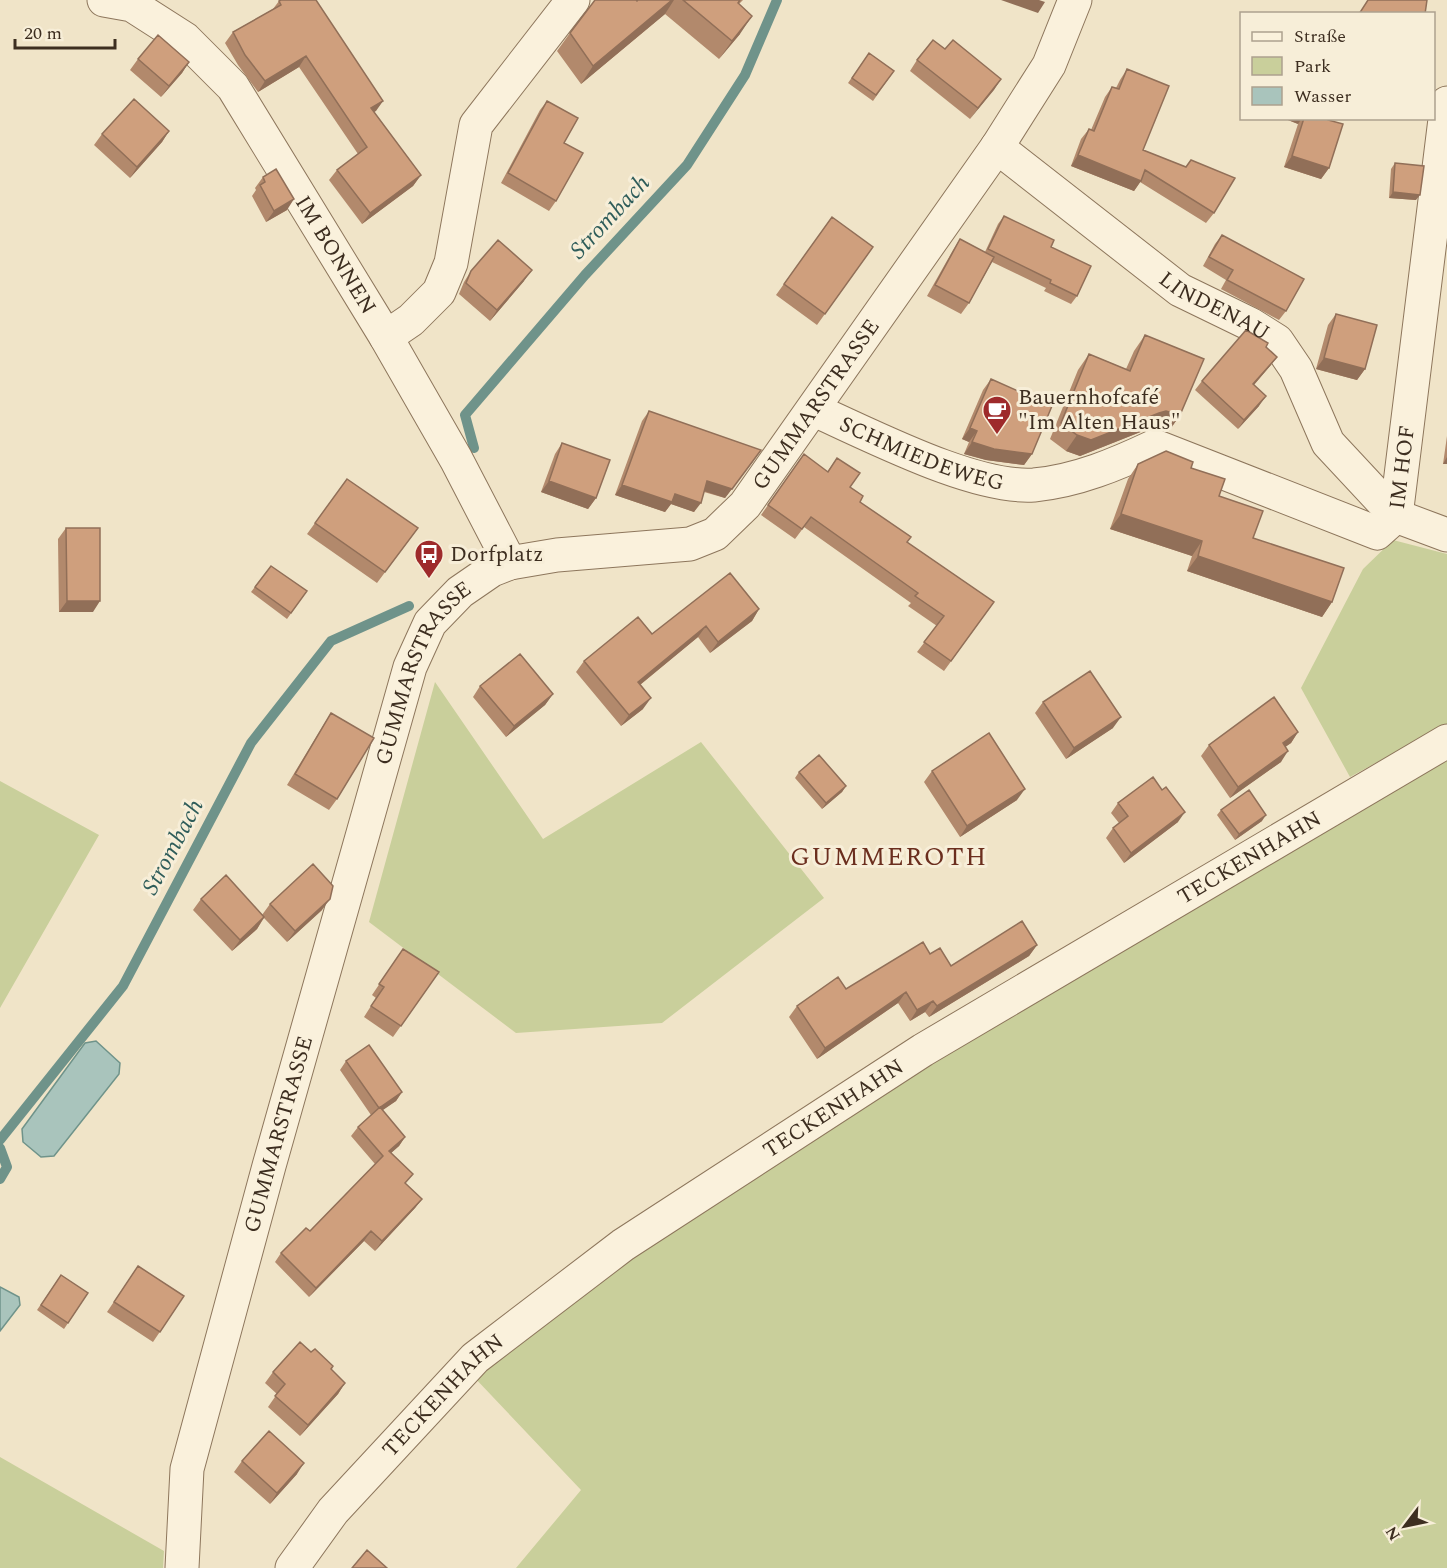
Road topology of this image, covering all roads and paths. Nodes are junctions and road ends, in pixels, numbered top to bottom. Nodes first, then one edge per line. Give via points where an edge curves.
1 (104, 0) edge
2 (573, 0) edge
3 (1075, 0) edge
4 (1447, 103) edge
5 (997, 147) junction
6 (386, 337) junction
7 (814, 410) junction
8 (1034, 484) joint
9 (1396, 516) junction
10 (1447, 535) edge
11 (510, 563) junction
12 (1447, 741) edge
13 (182, 1568) edge
14 (292, 1568) edge

1 - 6 street, IM BONNEN via 132,5 185,39 233,87
2 - 6 street via 476,125 452,263 439,292 411,320
3 - 5 street, GUMMARSTRASSE via 1049,65
4 - 9 street, IM HOF
5 - 7 street, GUMMARSTRASSE
5 - 9 street, LINDENAU via 1180,290 1277,341 1296,369 1328,443
6 - 11 street, IM BONNEN
7 - 8 street, SCHMIEDEWEG via 991,482
7 - 11 street, GUMMARSTRASSE via 745,505 716,534 690,544 557,555
8 - 9 street, IM HOF via 1107,469 1155,446 1377,533
9 - 10 street, LINDENAU
11 - 13 street, GUMMARSTRASSE via 459,592 430,623 410,667 187,1469
12 - 14 street, TECKENHAHN via 923,1050 623,1245 475,1358 333,1511

